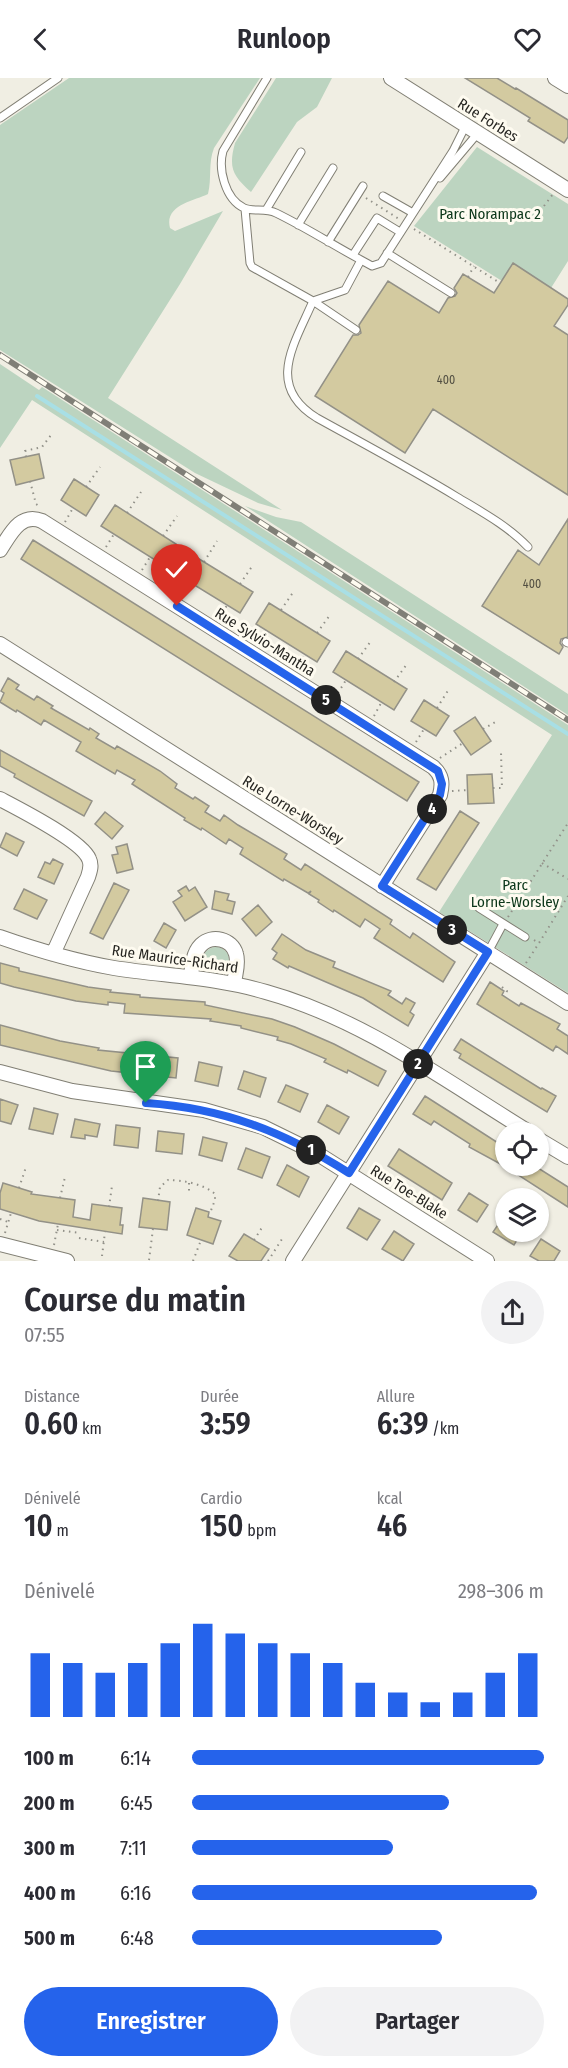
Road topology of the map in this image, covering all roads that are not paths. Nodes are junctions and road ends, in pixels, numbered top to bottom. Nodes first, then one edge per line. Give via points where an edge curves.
1 (58, 78) edge
2 (267, 78) edge
3 (400, 80) edge
4 (0, 118) edge
5 (466, 125) junction
6 (478, 133) junction
7 (301, 152) dead end
8 (333, 168) dead end
9 (363, 186) dead end
10 (568, 190) edge
11 (383, 196) dead end
12 (419, 203) junction
13 (245, 209) junction
14 (266, 210) junction
15 (412, 213) junction
16 (297, 225) junction
17 (400, 232) junction
18 (328, 242) junction
19 (387, 253) junction
20 (353, 255) junction
21 (361, 260) junction
22 (451, 293) dead end
23 (313, 301) junction
24 (356, 330) dead end
25 (528, 547) dead end
26 (0, 550) edge
27 (0, 644) edge
28 (0, 799) edge
29 (382, 886) junction
30 (479, 908) dead end
31 (503, 924) junction
32 (0, 937) edge
33 (527, 937) road end
34 (488, 952) junction
35 (53, 954) junction
36 (191, 977) junction
37 (234, 983) junction
38 (568, 1003) edge
39 (418, 1063) junction
40 (0, 1072) edge
41 (513, 1122) edge
42 (549, 1146) edge
43 (568, 1157) edge
44 (349, 1173) junction
45 (2, 1240) edge
46 (57, 1257) edge
47 (292, 1261) edge
48 (488, 1261) edge

1 - 4 lane
2 - 13 lane via 221,158 228,189
3 - 5 street, Rue Forbes
5 - 6 street, Rue Forbes
5 - 12 lane
6 - 10 street, Rue Forbes
6 - 12 lane
7 - 14 lane
8 - 16 lane
9 - 18 lane
11 - 15 lane
12 - 15 lane
13 - 14 lane
13 - 23 lane via 252,267
14 - 16 lane
15 - 17 lane
16 - 18 lane
17 - 19 lane
17 - 20 lane via 376,218
18 - 20 lane
19 - 21 lane via 376,266
19 - 22 lane
20 - 21 lane
21 - 23 lane via 345,290
23 - 24 lane
23 - 25 lane via 288,367 290,390 299,405 481,512
26 - 29 street, Rue Sylvio-Mantha via 19,523 33,518 42,520 433,767 441,776 440,795
27 - 29 street, Rue Lorne-Worsley
28 - 35 street via 69,840 89,858 88,877
29 - 34 street, Rue Lorne-Worsley
30 - 31 lane
31 - 33 lane
31 - 34 lane
32 - 35 street, Rue Maurice-Richard
34 - 38 street, Rue Lorne-Worsley
34 - 39 street
35 - 36 street, Rue Maurice-Richard via 112,968
36 - 37 street, Rue Maurice-Richard
36 - 37 street via 199,946 216,939 230,944 236,952
37 - 39 street, Rue Maurice-Richard via 333,1016
39 - 41 street, Rue Maurice-Richard
39 - 44 street
40 - 44 street, Rue Toe-Blake via 72,1092 233,1117 284,1136
42 - 43 street
44 - 47 street
44 - 48 street, Rue Toe-Blake
45 - 46 street

